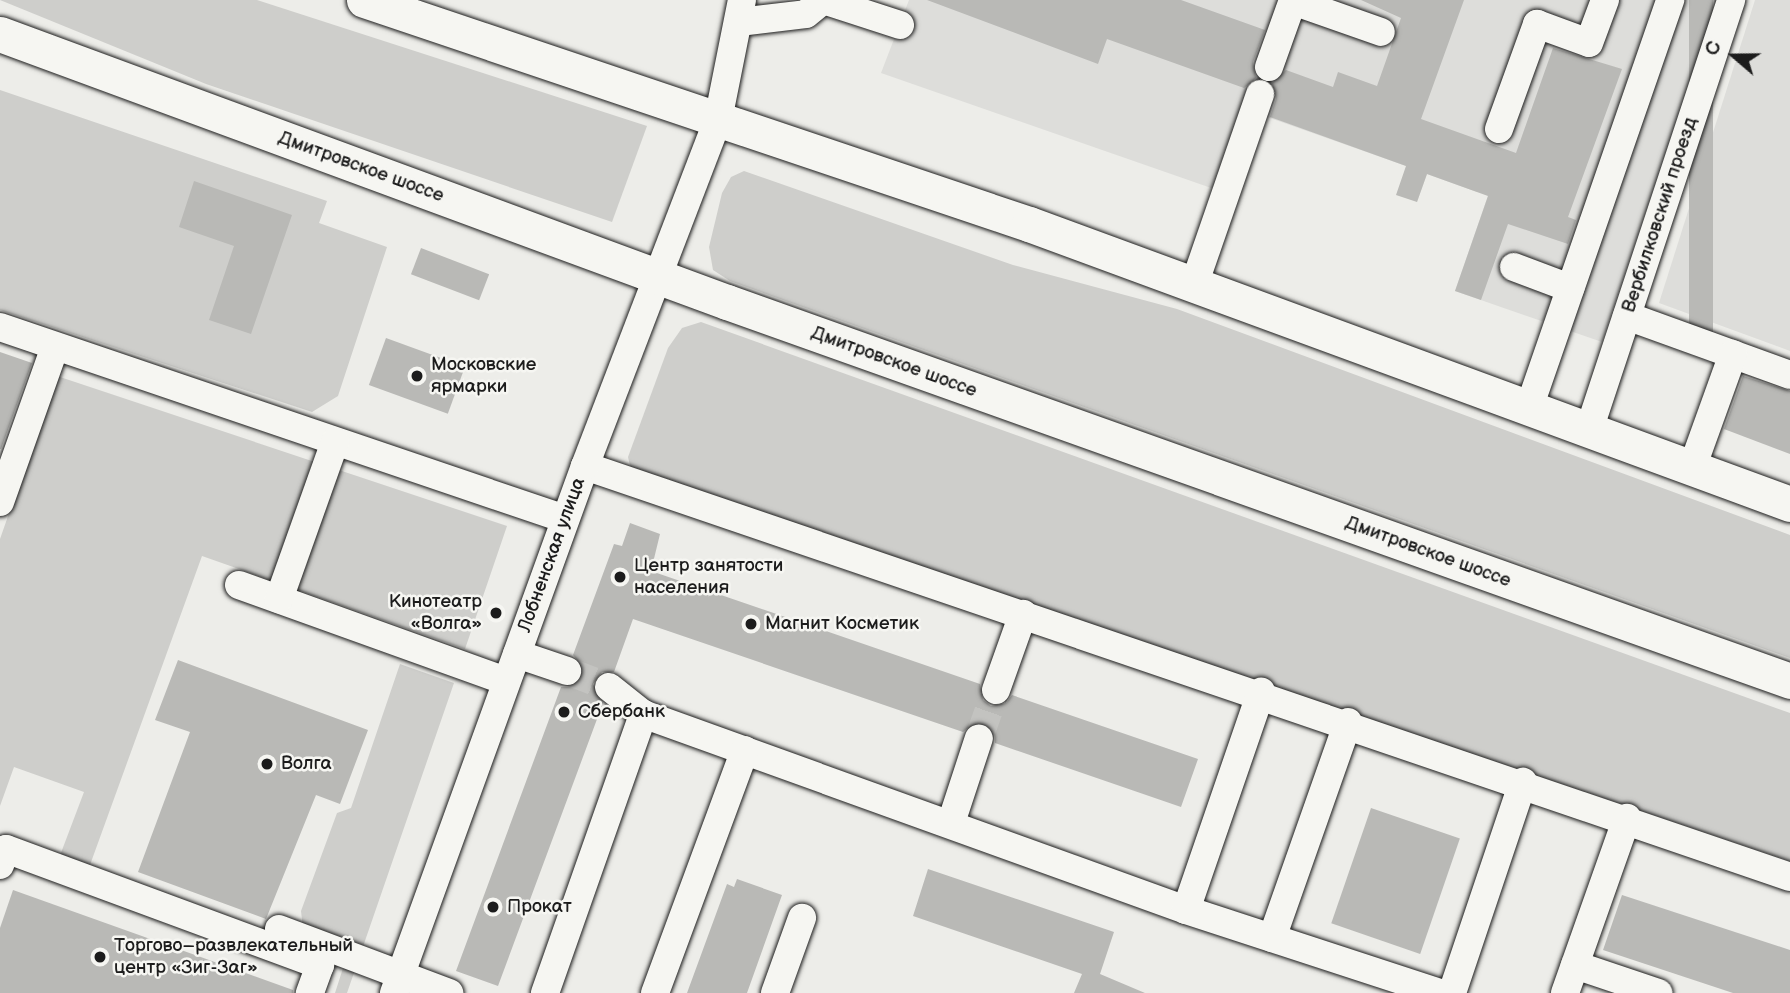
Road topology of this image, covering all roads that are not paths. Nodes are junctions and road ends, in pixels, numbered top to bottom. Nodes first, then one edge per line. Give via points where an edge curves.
1 (364, 0) edge
2 (1293, 0) edge
3 (1605, 0) edge
4 (1670, 0) edge
5 (1731, 0) edge
6 (741, 11) edge
7 (900, 25) dead end
8 (1381, 33) dead end
9 (0, 34) edge
10 (1269, 67) dead end
11 (1260, 94) dead end
12 (718, 120) junction
13 (1499, 129) dead end
14 (1514, 267) dead end
15 (658, 277) junction
16 (1194, 285) junction
17 (1570, 288) junction
18 (1627, 316) junction
19 (0, 327) edge
20 (55, 347) junction
21 (1733, 354) junction
22 (1790, 375) edge
23 (1529, 408) junction
24 (1589, 430) junction
25 (335, 442) junction
26 (584, 466) junction
27 (1692, 468) junction
28 (0, 502) edge
29 (1790, 504) edge
30 (565, 519) junction
31 (239, 585) dead end
32 (279, 599) junction
33 (1023, 614) junction
34 (517, 654) junction
35 (567, 671) tunnel mouth
36 (506, 681) junction
37 (1790, 681) edge
38 (609, 687) tunnel mouth
39 (996, 690) tunnel mouth
40 (1261, 692) junction
41 (643, 714) junction
42 (1348, 722) junction
43 (979, 738) tunnel mouth
44 (745, 750) junction
45 (1523, 782) junction
46 (1627, 818) junction
47 (951, 823) junction
48 (0, 865) edge
49 (1790, 877) edge
50 (1186, 910) junction
51 (802, 918) dead end
52 (279, 929) dead end
53 (1272, 938) junction
54 (1575, 965) junction
55 (397, 984) edge
56 (310, 993) edge
57 (449, 993) edge
58 (545, 993) edge
59 (655, 993) edge
60 (775, 993) edge
61 (1440, 993) edge
62 (1452, 993) edge
63 (1565, 993) edge
64 (1658, 993) edge

1 - 12 main road
2 - 8 street
2 - 10 street
3 - 13 street via 1589,43 1537,24
4 - 17 street
5 - 18 street, Вербилковский проезд
6 - 7 street via 806,14 823,0
6 - 12 street, Лобненская улица
9 - 15 main road, Дмитровское шоссе
11 - 16 street
12 - 15 street, Лобненская улица
12 - 16 main road
14 - 17 street
15 - 26 street, Лобненская улица
15 - 37 main road, Дмитровское шоссе
16 - 23 main road
17 - 23 street
18 - 21 street
18 - 24 street, Вербилковский проезд
19 - 20 street
20 - 25 street
20 - 28 street
21 - 22 street
21 - 27 street
23 - 24 main road
24 - 27 main road
25 - 30 street
25 - 32 street
26 - 30 street, Лобненская улица
26 - 33 street
27 - 29 main road
30 - 34 street, Лобненская улица
31 - 32 street
32 - 36 street
33 - 39 street
33 - 40 street
34 - 35 street
34 - 36 street, Лобненская улица
36 - 55 street, Лобненская улица
38 - 41 street
40 - 42 street
40 - 50 street
41 - 44 street
41 - 58 street
42 - 45 street
42 - 53 street
43 - 47 street
44 - 47 street
44 - 59 street
45 - 46 street
45 - 62 street
46 - 49 street
46 - 54 street
47 - 50 street
48 - 56 street via 6,849 320,965
50 - 53 street
51 - 60 street
52 - 55 street
53 - 61 street
54 - 63 street
54 - 64 street
55 - 57 street

